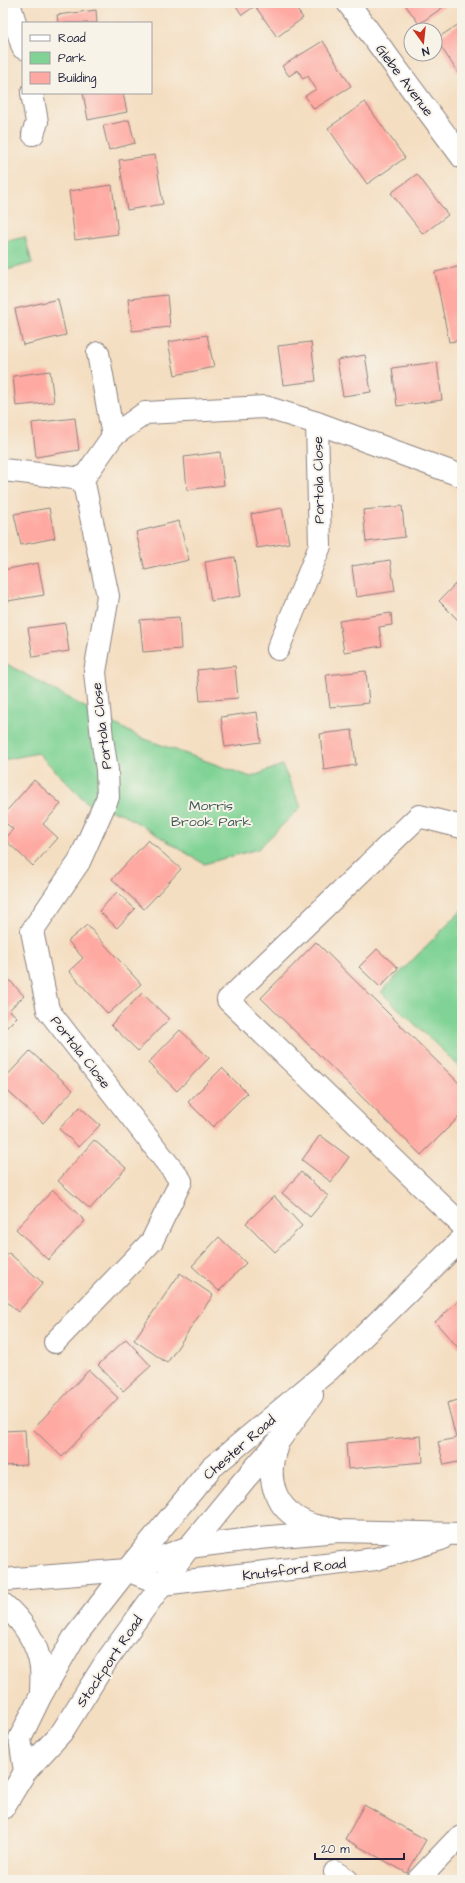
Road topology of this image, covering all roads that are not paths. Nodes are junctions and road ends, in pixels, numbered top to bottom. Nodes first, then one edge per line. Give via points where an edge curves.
1 (9, 3) edge
2 (348, 3) edge
3 (22, 45) edge
4 (32, 94) edge
5 (33, 134) dead end
6 (462, 157) edge
7 (98, 353) dead end
8 (317, 423) junction
9 (113, 436) junction
10 (3, 470) edge
11 (462, 476) edge
12 (83, 479) junction
13 (278, 649) dead end
14 (462, 827) edge
15 (462, 1225) edge
16 (462, 1239) edge
17 (55, 1342) dead end
18 (330, 1369) junction
19 (278, 1442) junction
20 (338, 1530) junction
21 (461, 1534) edge
22 (189, 1547) junction
23 (127, 1570) junction
24 (3, 1580) edge
25 (162, 1584) junction
26 (3, 1604) edge
27 (41, 1695) junction
28 (25, 1772) junction
29 (3, 1808) edge
30 (462, 1837) edge
31 (418, 1880) edge

1 - 3 main road
2 - 6 main road, Glebe Avenue
4 - 5 main road via 37,122
7 - 9 main road
8 - 9 main road, Portola Close via 265,407 145,413
8 - 11 main road, Portola Close
8 - 13 main road, Portola Close via 320,546
9 - 12 main road, Portola Close
10 - 12 main road
12 - 17 main road, Portola Close via 108,596 95,672 108,797 79,862 32,931 48,1010 182,1181 152,1241
14 - 15 main road via 419,816 228,1000
16 - 18 main road, Chester Road
18 - 19 main road, Chester Road
18 - 23 main road, Chester Road via 211,1468
19 - 20 main road via 272,1457 271,1478 284,1507 312,1525
19 - 22 main road, Chester Road
20 - 21 main road, Knutsford Road
20 - 22 main road, Knutsford Road
21 - 25 main road, Knutsford Road via 376,1559
22 - 23 main road, Knutsford Road
22 - 25 main road, Stockport Road
23 - 24 main road, Knutsford Road
23 - 25 main road, Knutsford Road
23 - 27 main road via 73,1639
25 - 28 main road, Stockport Road via 108,1660 62,1732
26 - 27 main road via 15,1614 33,1643 41,1667
27 - 28 main road via 20,1738
28 - 29 main road, Stockport Road
30 - 31 main road

